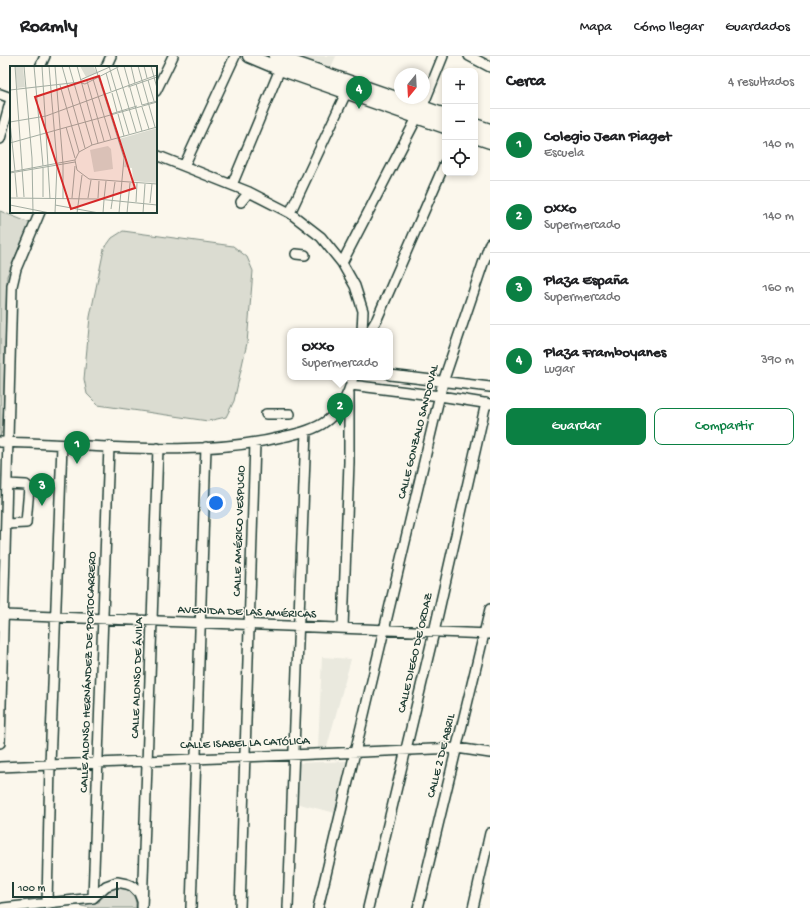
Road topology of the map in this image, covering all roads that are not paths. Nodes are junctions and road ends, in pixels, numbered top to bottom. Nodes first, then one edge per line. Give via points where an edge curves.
1 (45, 56) edge
2 (111, 56) edge
3 (173, 56) edge
4 (235, 56) edge
5 (250, 56) edge
6 (275, 56) edge
7 (443, 56) edge
8 (469, 56) edge
9 (40, 66) edge
10 (106, 66) edge
11 (490, 67) edge
12 (280, 69) junction
13 (157, 89) edge
14 (346, 93) junction
15 (0, 94) edge
16 (10, 99) edge
17 (10, 103) edge
18 (419, 112) junction
19 (442, 115) edge
20 (442, 125) edge
21 (478, 126) edge
22 (490, 130) edge
23 (478, 138) edge
24 (0, 139) edge
25 (490, 142) edge
26 (157, 155) edge
27 (184, 166) junction
28 (442, 170) edge
29 (232, 185) junction
30 (249, 192) junction
31 (241, 202) dead end
32 (40, 213) edge
33 (290, 213) junction
34 (490, 243) edge
35 (342, 263) junction
36 (362, 328) edge
37 (372, 328) edge
38 (393, 375) edge
39 (443, 382) junction
40 (351, 384) edge
41 (490, 387) edge
42 (440, 396) junction
43 (488, 403) edge
44 (266, 414) dead end
45 (290, 414) dead end
46 (306, 431) junction
47 (4, 442) edge
48 (255, 443) junction
49 (62, 445) junction
50 (109, 446) junction
51 (206, 447) junction
52 (158, 448) junction
53 (7, 484) junction
54 (6, 524) junction
55 (490, 609) edge
56 (1, 615) edge
57 (55, 617) junction
58 (103, 619) junction
59 (152, 621) junction
60 (200, 623) junction
61 (250, 625) junction
62 (299, 627) junction
63 (343, 628) junction
64 (383, 630) junction
65 (434, 632) junction
66 (487, 634) edge
67 (0, 743) edge
68 (457, 748) junction
69 (405, 750) junction
70 (355, 752) junction
71 (490, 753) edge
72 (294, 754) junction
73 (245, 756) junction
74 (197, 758) junction
75 (147, 761) junction
76 (98, 762) junction
77 (50, 765) junction
78 (0, 767) edge
79 (490, 834) edge
80 (94, 898) junction
81 (48, 903) junction
82 (142, 906) edge
83 (3, 908) edge
84 (191, 908) edge
85 (240, 908) edge
86 (288, 908) edge
87 (318, 908) edge
88 (368, 908) edge
89 (418, 908) edge
90 (473, 908) edge

1 - 9 street
2 - 10 street
3 - 13 street
4 - 27 street
5 - 12 main road
6 - 18 main road
7 - 18 street
8 - 11 street
12 - 14 main road
12 - 29 street
14 - 18 main road
14 - 33 street
15 - 16 street
17 - 24 street
18 - 19 main road
18 - 20 main road
18 - 35 street
21 - 22 main road
23 - 25 main road
26 - 27 street
27 - 29 street
28 - 37 street
29 - 30 street
30 - 31 street
30 - 33 street
32 - 47 street via 18,262 12,286
33 - 35 street via 321,237
34 - 39 street, CALLE GONZALO SANDOVAL
35 - 36 street via 355,286 363,311
38 - 39 street
39 - 41 street
39 - 42 street, CALLE GONZALO SANDOVAL
40 - 42 street
40 - 46 street via 335,414 323,424
40 - 63 street
42 - 43 street
42 - 64 street, CALLE GONZALO SANDOVAL
43 - 65 street, CALLE DIEGO DE ORDAZ
44 - 45 street
46 - 48 street
46 - 62 street
47 - 49 street
47 - 53 street
48 - 51 street
48 - 61 street, CALLE AMÉRICO VESPUCIO
49 - 50 street
49 - 57 street
50 - 52 street
50 - 58 street, CALLE ALONSO HERNÁNDEZ DE PORTOCARRERO
51 - 52 street
51 - 60 street
52 - 59 street, CALLE ALONSO DE ÁVILA
53 - 54 street
53 - 54 street via 26,485 29,488 26,523
54 - 56 street
55 - 66 street, CALLE 2 DE ABRIL
56 - 57 street, AVENIDA DE LAS AMÉRICAS
56 - 67 street
57 - 58 street, AVENIDA DE LAS AMÉRICAS
57 - 77 street
58 - 59 street, AVENIDA DE LAS AMÉRICAS
58 - 76 street, CALLE ALONSO HERNÁNDEZ DE PORTOCARRERO
59 - 60 street, AVENIDA DE LAS AMÉRICAS
59 - 75 street, CALLE ALONSO DE ÁVILA
60 - 61 street, AVENIDA DE LAS AMÉRICAS
60 - 74 street
61 - 62 street, AVENIDA DE LAS AMÉRICAS
61 - 73 street, CALLE AMÉRICO VESPUCIO
62 - 63 street, AVENIDA DE LAS AMÉRICAS
62 - 72 street
63 - 64 street, AVENIDA DE LAS AMÉRICAS
64 - 65 street, AVENIDA DE LAS AMÉRICAS
64 - 70 street, CALLE GONZALO SANDOVAL
65 - 66 street, AVENIDA DE LAS AMÉRICAS
65 - 69 street, CALLE DIEGO DE ORDAZ
66 - 68 street, CALLE 2 DE ABRIL
68 - 69 street, CALLE ISABEL LA CATÓLICA
68 - 71 street, CALLE ISABEL LA CATÓLICA
68 - 89 street, CALLE 2 DE ABRIL
69 - 70 street, CALLE ISABEL LA CATÓLICA
69 - 88 street, CALLE DIEGO DE ORDAZ
70 - 72 street, CALLE ISABEL LA CATÓLICA
70 - 87 street, CALLE GONZALO SANDOVAL
72 - 73 street, CALLE ISABEL LA CATÓLICA
72 - 86 street
73 - 74 street, CALLE ISABEL LA CATÓLICA
73 - 85 street, CALLE AMÉRICO VESPUCIO
74 - 75 street, CALLE ISABEL LA CATÓLICA
74 - 84 street
75 - 76 street, CALLE ISABEL LA CATÓLICA
75 - 82 street, CALLE ALONSO DE ÁVILA
76 - 77 street, CALLE ISABEL LA CATÓLICA
76 - 80 street, CALLE ALONSO HERNÁNDEZ DE PORTOCARRERO
77 - 78 street, CALLE ISABEL LA CATÓLICA
77 - 81 street
79 - 90 street
80 - 81 street
80 - 82 street via 111,883 122,882 136,890 141,897
81 - 83 street

